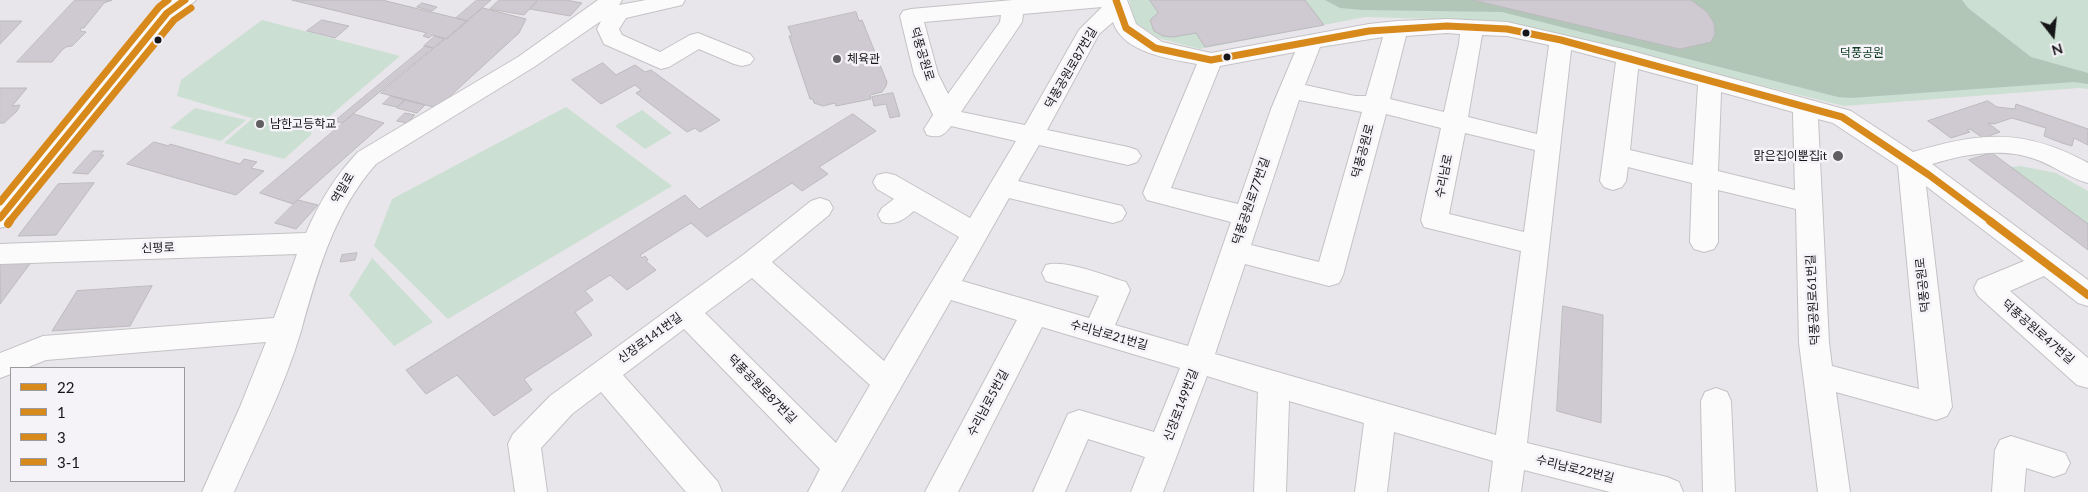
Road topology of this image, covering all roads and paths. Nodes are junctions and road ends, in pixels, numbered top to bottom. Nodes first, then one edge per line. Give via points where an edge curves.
1 (674, 0) edge
2 (1114, 2) edge
3 (174, 4) edge
4 (1013, 6) junction
5 (608, 9) edge
6 (1471, 27) junction
7 (1397, 28) junction
8 (1561, 40) junction
9 (1310, 43) junction
10 (1628, 57) junction
11 (742, 59) dead end
12 (1211, 60) junction
13 (1710, 79) junction
14 (1290, 90) junction
15 (1376, 104) junction
16 (1805, 106) junction
17 (1455, 122) junction
18 (940, 124) junction
19 (1032, 137) junction
20 (1549, 145) junction
21 (1616, 155) junction
22 (1128, 156) dead end
23 (1910, 162) junction
24 (2088, 174) edge
25 (1705, 176) junction
26 (1613, 181) dead end
27 (886, 182) dead end
28 (1002, 187) junction
29 (913, 198) junction
30 (1808, 202) junction
31 (820, 208) dead end
32 (1113, 213) dead end
33 (891, 215) dead end
34 (1246, 216) junction
35 (0, 218) edge
36 (975, 234) junction
37 (1704, 242) dead end
38 (316, 243) junction
39 (1537, 245) junction
40 (1234, 251) junction
41 (0, 254) edge
42 (753, 262) junction
43 (2048, 263) junction
44 (1056, 273) dead end
45 (944, 287) junction
46 (2088, 295) edge
47 (685, 312) junction
48 (1035, 314) junction
49 (286, 329) junction
50 (1098, 331) junction
51 (1198, 361) junction
52 (0, 366) edge
53 (603, 373) junction
54 (1819, 375) junction
55 (2088, 376) edge
56 (889, 384) junction
57 (1274, 384) junction
58 (1716, 401) dead end
59 (1381, 414) junction
60 (1164, 449) junction
61 (1511, 453) junction
62 (2054, 463) dead end
63 (831, 480) edge
64 (218, 492) edge
65 (531, 492) edge
66 (706, 492) edge
67 (941, 492) edge
68 (1049, 492) edge
69 (1147, 492) edge
70 (1270, 492) edge
71 (1371, 492) edge
72 (1505, 492) edge
73 (1667, 492) edge
74 (1719, 492) edge
75 (1834, 492) edge
76 (2008, 492) edge

1 - 5 street
2 - 4 street, 덕풍공원로
2 - 12 street via 1126,28 1155,48
2 - 19 street, 덕풍공원로87번길 via 1090,30
3 - 35 street
4 - 18 street via 1011,22
4 - 18 street, 덕풍공원로 via 911,16
5 - 11 street via 608,29 612,39 660,62 698,40
5 - 38 street, 역말로 via 367,158 355,168
6 - 7 street
6 - 8 street via 1507,29
6 - 17 street via 1471,44
7 - 9 street
7 - 15 street, 덕풍공원로
8 - 10 street
8 - 20 street
9 - 12 street
9 - 14 street, 덕풍공원로77번길
10 - 13 street
10 - 21 street
12 - 34 street via 1156,193
13 - 16 street
13 - 25 street
14 - 15 street via 1355,104
14 - 34 street, 덕풍공원로77번길
15 - 17 street
15 - 40 street, 덕풍공원로 via 1329,274
16 - 23 street via 1842,117
16 - 30 street, 덕풍공원로61번길
17 - 20 street
17 - 39 street, 수리남로 via 1434,220
18 - 19 street
19 - 22 street
19 - 28 street, 덕풍공원로87번길
20 - 39 street
21 - 25 street
21 - 26 street
23 - 24 street via 1964,146 2008,143 2050,154
23 - 43 street
23 - 54 street, 덕풍공원로 via 1936,407
25 - 30 street
25 - 37 street
27 - 29 street
28 - 32 street
28 - 36 street, 덕풍공원로87번길
29 - 33 street
29 - 36 street
30 - 54 street, 덕풍공원로61번길 via 1814,343
31 - 42 street, 신장로141번길
34 - 40 street, 덕풍공원로77번길
36 - 45 street, 덕풍공원로87번길
38 - 41 street, 신평로
38 - 49 street, 역말로
39 - 61 street
40 - 51 street, 덕풍공원로77번길
42 - 47 street, 신장로141번길
42 - 56 street
43 - 46 street
43 - 55 street, 덕풍공원로47번길 via 1988,288
44 - 50 street via 1116,290
45 - 48 street, 수리남로21번길
45 - 56 street, 덕풍공원로87번길
47 - 53 street, 신장로141번길
47 - 63 street, 덕풍공원로87번길
48 - 50 street, 수리남로21번길
48 - 67 street, 수리남로5번길
49 - 52 street via 43,348
49 - 64 street, 역말로
50 - 51 street, 수리남로21번길
51 - 57 street, 수리남로21번길
51 - 60 street, 신장로149번길
53 - 65 street, 신장로141번길 via 561,405 524,444
53 - 66 street
54 - 75 street, 덕풍공원로61번길
56 - 63 street, 덕풍공원로87번길
57 - 59 street, 수리남로21번길
57 - 70 street
58 - 74 street
59 - 61 street, 수리남로21번길
59 - 71 street
60 - 68 street, 신장로149번길 via 1079,423
60 - 69 street, 신장로149번길
61 - 72 street
61 - 73 street, 수리남로22번길
62 - 76 street via 2011,450

